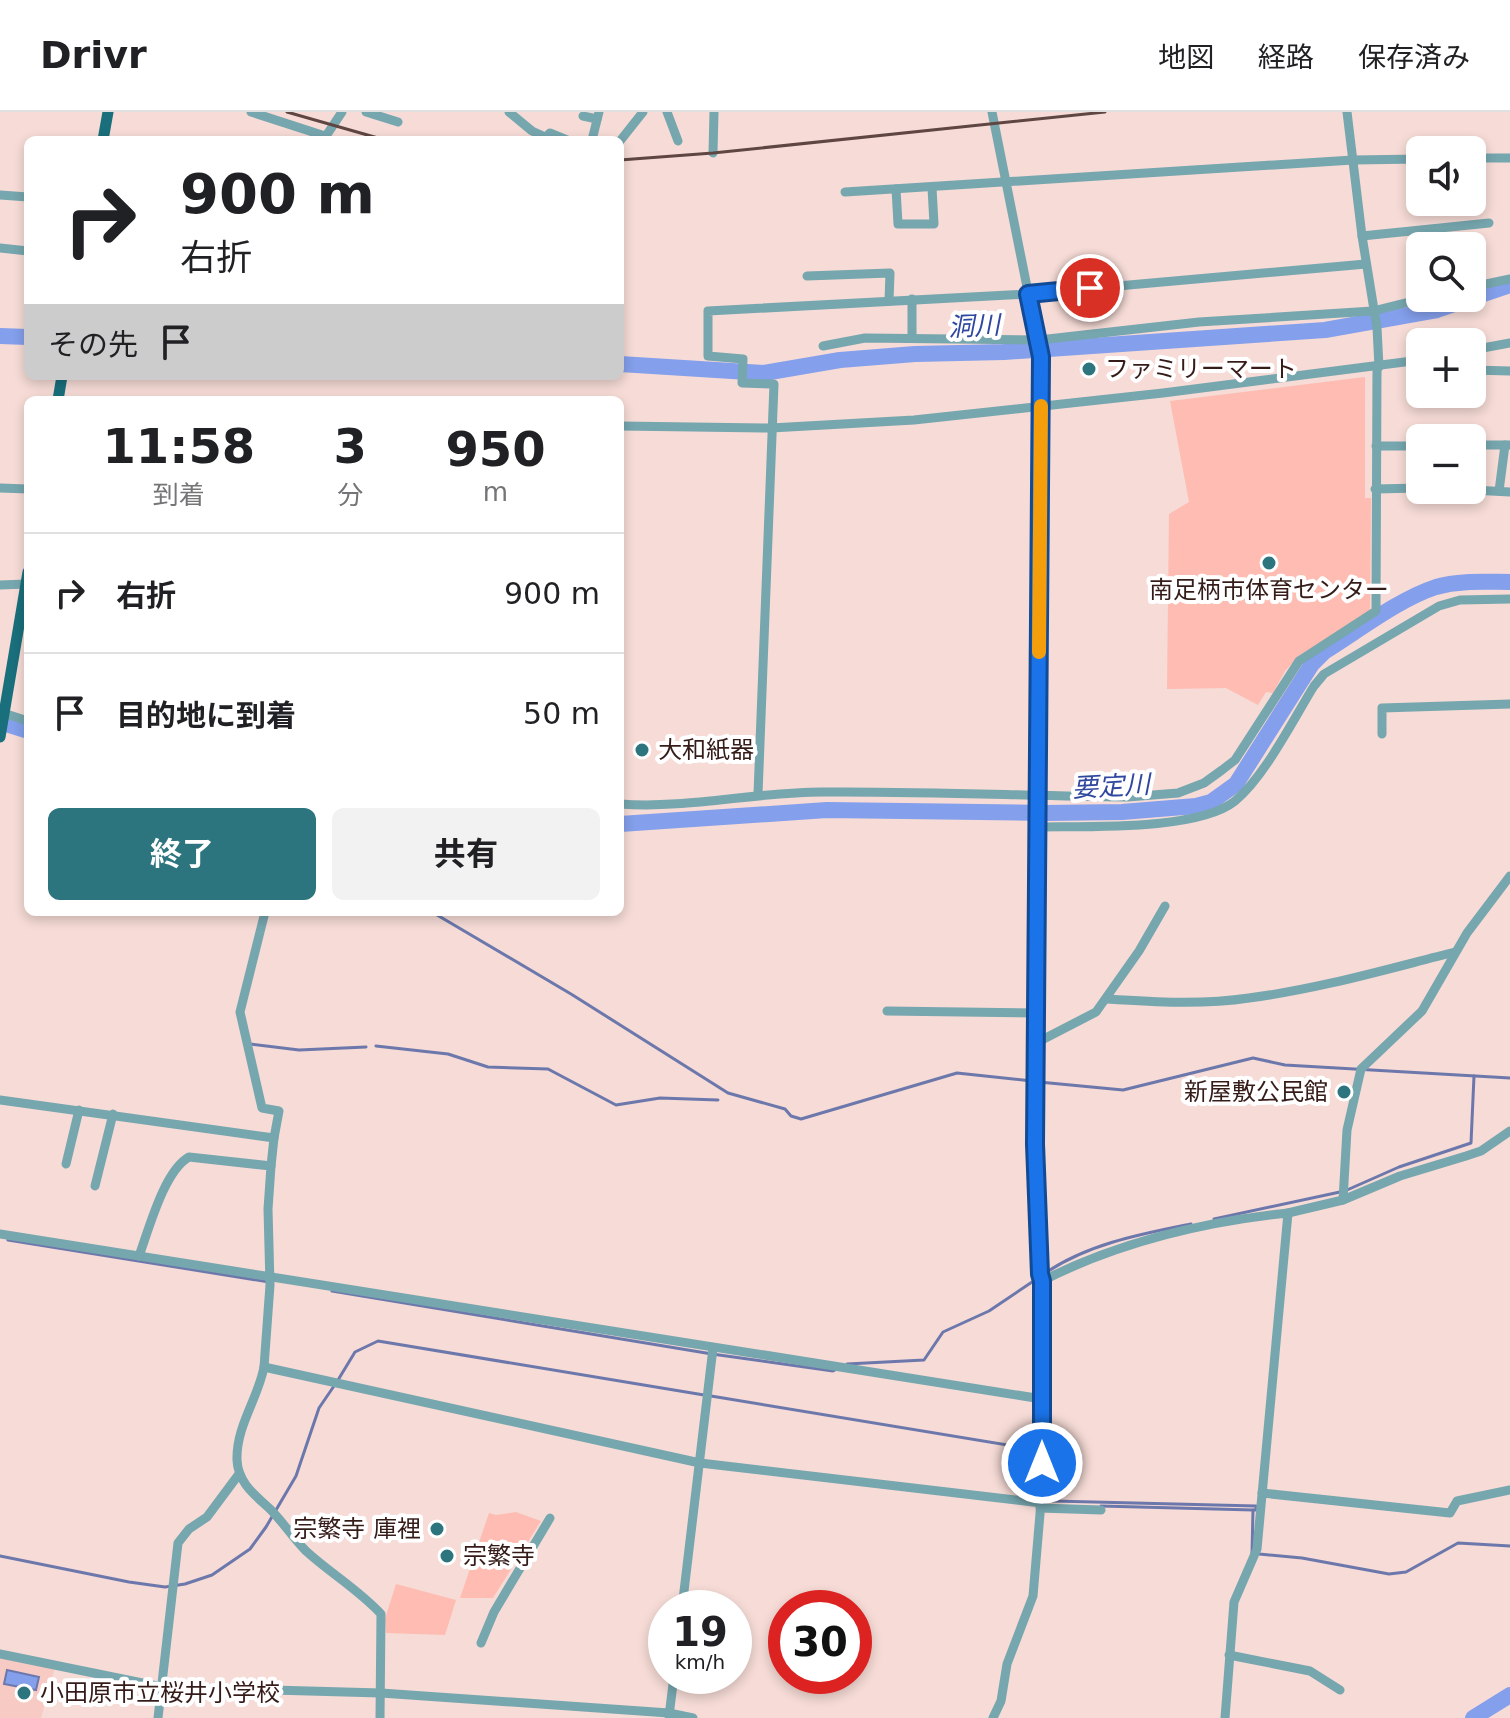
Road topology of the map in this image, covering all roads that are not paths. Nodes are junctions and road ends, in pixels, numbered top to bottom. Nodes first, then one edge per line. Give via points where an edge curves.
1 (108, 112) edge
2 (251, 112) edge
3 (342, 112) edge
4 (366, 112) edge
5 (509, 112) edge
6 (520, 112) edge
7 (643, 112) edge
8 (667, 112) edge
9 (714, 112) edge
10 (992, 112) edge
11 (1347, 112) edge
12 (598, 115) edge
13 (583, 116) dead end
14 (398, 122) dead end
15 (532, 131) junction
16 (104, 136) edge
17 (318, 136) edge
18 (325, 136) edge
19 (544, 136) edge
20 (593, 136) edge
21 (624, 136) edge
22 (678, 141) dead end
23 (713, 153) dead end
24 (1486, 158) edge
25 (1510, 158) edge
26 (1406, 159) edge
27 (1353, 160) junction
28 (1006, 184) junction
29 (932, 188) junction
30 (896, 189) junction
31 (845, 192) dead end
32 (0, 195) edge
33 (24, 197) edge
34 (1489, 223) dead end
35 (1362, 236) junction
36 (0, 248) edge
37 (24, 251) edge
38 (1366, 264) junction
39 (807, 276) dead end
40 (1510, 279) edge
41 (1486, 284) edge
42 (1028, 294) junction
43 (912, 299) junction
44 (889, 301) junction
45 (1406, 304) edge
46 (1374, 313) junction
47 (912, 337) junction
48 (1039, 341) junction
49 (1510, 343) edge
50 (823, 346) dead end
51 (1486, 347) edge
52 (1406, 362) edge
53 (1378, 367) junction
54 (1486, 370) edge
55 (1510, 371) edge
56 (1041, 407) junction
57 (624, 426) edge
58 (771, 428) junction
59 (1486, 445) edge
60 (1507, 445) edge
61 (1376, 446) junction
62 (1406, 446) edge
63 (0, 488) edge
64 (1406, 488) edge
65 (24, 489) edge
66 (1375, 489) junction
67 (1486, 491) edge
68 (1499, 491) junction
69 (1510, 492) edge
70 (24, 579) edge
71 (0, 585) edge
72 (1510, 599) edge
73 (23, 636) edge
74 (1510, 704) edge
75 (2, 712) edge
76 (24, 720) edge
77 (1382, 734) dead end
78 (0, 737) edge
79 (758, 794) junction
80 (1037, 800) junction
81 (624, 804) edge
82 (1037, 825) junction
83 (1510, 876) edge
84 (1165, 906) dead end
85 (264, 916) edge
86 (1455, 952) junction
87 (1107, 999) junction
88 (887, 1011) dead end
89 (1036, 1013) junction
90 (1036, 1043) junction
91 (0, 1100) edge
92 (79, 1110) junction
93 (113, 1114) junction
94 (1510, 1131) edge
95 (274, 1138) junction
96 (66, 1164) dead end
97 (271, 1166) junction
98 (95, 1186) dead end
99 (1343, 1200) junction
100 (1288, 1213) junction
101 (0, 1234) edge
102 (139, 1256) junction
103 (1041, 1278) junction
104 (269, 1279) junction
105 (712, 1353) junction
106 (264, 1367) junction
107 (1042, 1399) junction
108 (700, 1463) junction
109 (239, 1474) junction
110 (1510, 1490) edge
111 (1262, 1493) junction
112 (1041, 1504) junction
113 (1101, 1510) dead end
114 (550, 1518) dead end
115 (684, 1590) edge
116 (481, 1643) dead end
117 (0, 1654) edge
118 (1229, 1655) junction
119 (162, 1687) junction
120 (1340, 1690) dead end
121 (381, 1693) junction
122 (672, 1694) edge
123 (669, 1716) edge
124 (158, 1718) edge
125 (380, 1718) edge
126 (693, 1718) edge
127 (993, 1718) edge
128 (1225, 1718) edge

1 - 16 main road
2 - 17 street
3 - 18 street
4 - 14 street
5 - 15 street
6 - 15 street
7 - 21 street
8 - 22 street
9 - 23 street
10 - 28 street
11 - 27 street
12 - 13 street
12 - 20 street
15 - 19 street
24 - 25 street
26 - 27 street
27 - 28 street
27 - 35 street
28 - 29 street
28 - 42 street
29 - 30 street
29 - 30 street via 934,224 898,224
30 - 31 street
32 - 33 street
34 - 35 street
35 - 38 street
36 - 37 street
38 - 42 street
38 - 46 street
39 - 44 street via 890,273
40 - 41 street
42 - 43 street
42 - 48 street
43 - 44 street
43 - 47 street
44 - 58 street via 708,311 708,356 743,359 742,383 774,384
45 - 46 street
46 - 48 street via 1199,322
46 - 53 street
47 - 48 street
47 - 50 street
48 - 56 street
49 - 51 street
52 - 53 street
53 - 56 street
53 - 61 street
54 - 55 street
56 - 58 street
56 - 80 street
57 - 58 street
58 - 79 street
59 - 60 street
60 - 68 street
61 - 62 street
61 - 66 street
63 - 65 street
64 - 66 street
66 - 80 street via 1376,611 1299,661 1235,760 1204,783 1178,793
67 - 68 street
68 - 69 street
70 - 71 street
72 - 82 street via 1439,606 1324,674 1258,774 1219,812 1125,825
73 - 75 main road
74 - 77 street via 1382,708
75 - 76 street
75 - 78 main road
79 - 80 street
79 - 81 street
80 - 82 street
82 - 89 street
83 - 86 street
84 - 87 street
85 - 95 street via 240,1012 262,1108 279,1111
86 - 87 street via 1248,998 1168,1003
86 - 99 street via 1422,1011 1361,1069 1347,1130
87 - 90 street via 1096,1012
88 - 89 street
89 - 90 street
90 - 103 street
91 - 92 street
92 - 93 street
92 - 96 street
93 - 95 street
93 - 98 street
94 - 99 street via 1481,1151
95 - 97 street
97 - 102 street via 189,1157 180,1162
97 - 104 street
99 - 100 street
100 - 103 street via 1122,1246
100 - 111 street
101 - 102 street
102 - 104 street
103 - 107 street
104 - 105 street via 622,1333
104 - 106 street
105 - 107 street
105 - 108 street
106 - 108 street
106 - 109 street via 238,1444
107 - 112 street
108 - 112 street
108 - 115 street
109 - 119 street via 207,1517 178,1543
109 - 121 street via 305,1549 381,1614
110 - 111 street via 1457,1501 1450,1513
111 - 118 street via 1257,1549 1234,1602
112 - 113 street
112 - 127 street via 1033,1596
114 - 116 street
117 - 119 street
118 - 120 street via 1310,1671
118 - 128 street
119 - 121 street
119 - 124 street
121 - 123 street
121 - 125 street
122 - 123 street
123 - 126 street

